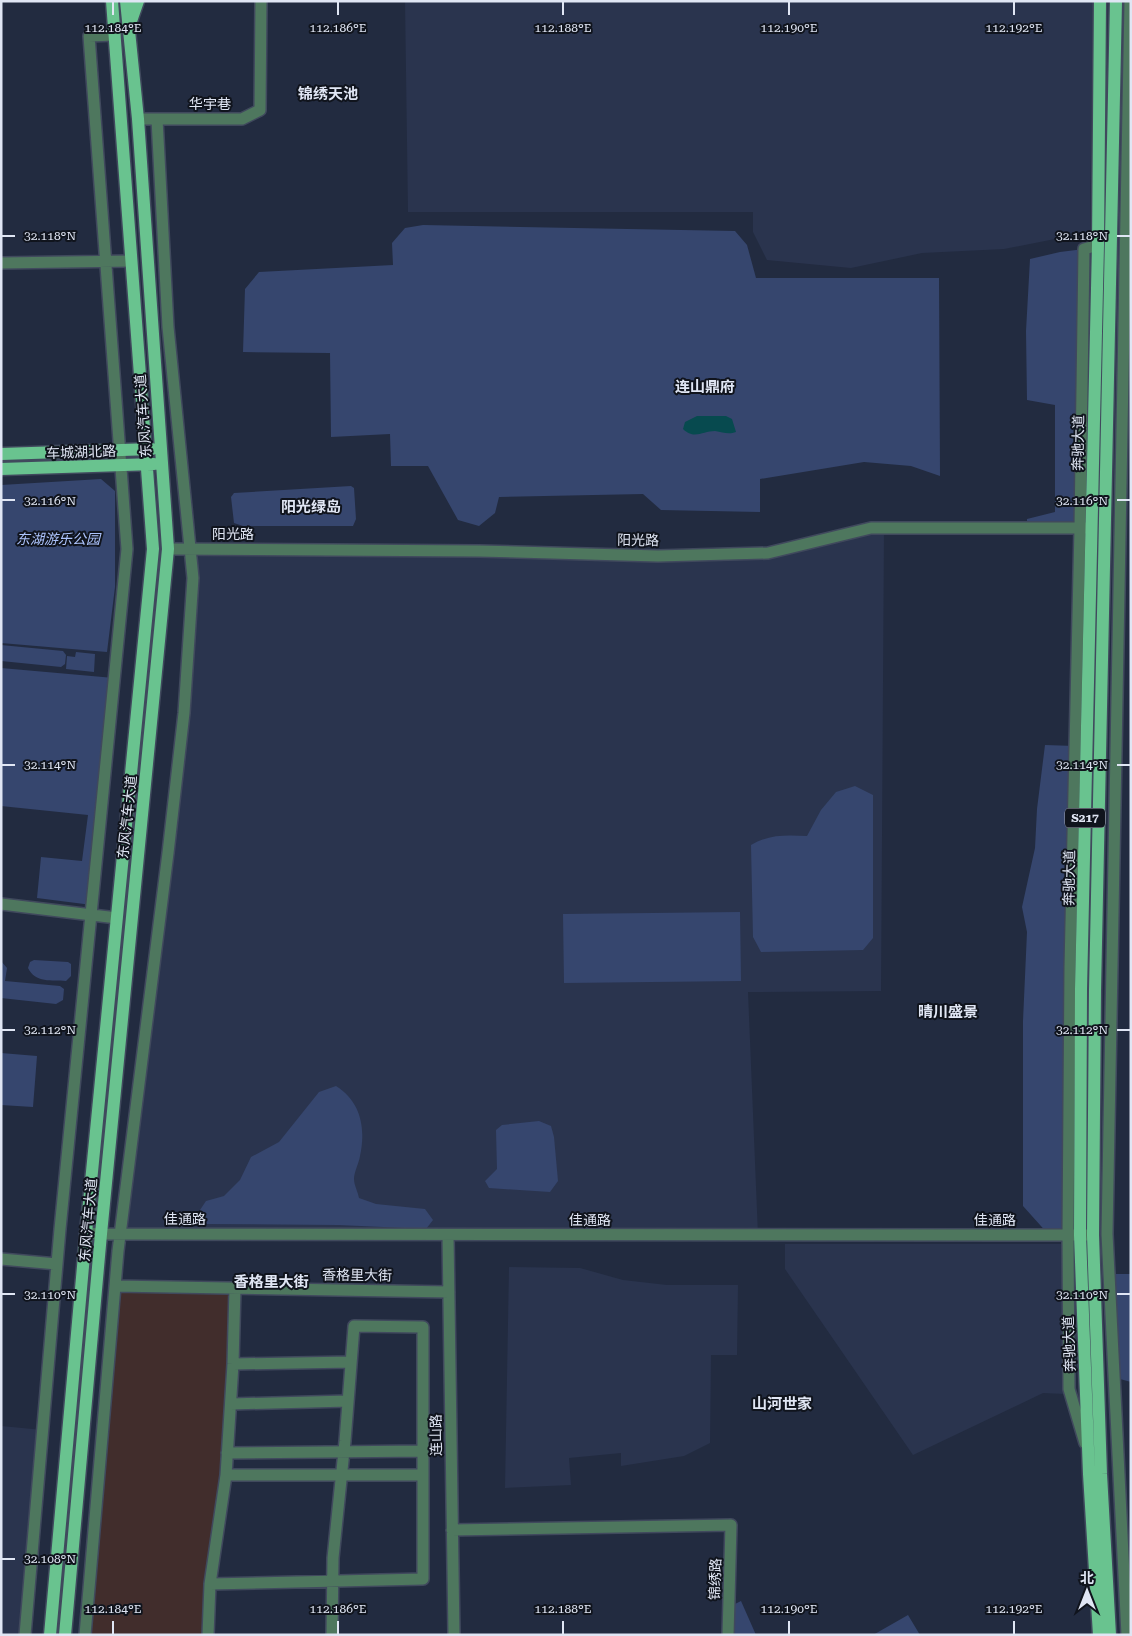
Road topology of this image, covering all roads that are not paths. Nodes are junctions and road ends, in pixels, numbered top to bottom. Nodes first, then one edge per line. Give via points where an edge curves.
1 (104, 1) edge
2 (112, 1) edge
3 (126, 1) edge
4 (138, 1) edge
5 (261, 1) edge
6 (1100, 1) edge
7 (1116, 1) edge
8 (1130, 1) edge
9 (128, 28) junction
10 (115, 30) junction
11 (138, 119) junction
12 (157, 119) junction
13 (107, 261) junction
14 (131, 261) junction
15 (1, 263) edge
16 (1107, 407) junction
17 (1122, 407) junction
18 (160, 448) junction
19 (146, 449) junction
20 (120, 450) junction
21 (1, 454) edge
22 (161, 464) junction
23 (146, 465) junction
24 (121, 466) junction
25 (1, 469) edge
26 (1092, 528) junction
27 (168, 549) junction
28 (189, 549) junction
29 (1, 904) edge
30 (91, 915) junction
31 (117, 918) junction
32 (86, 1233) junction
33 (101, 1234) junction
34 (120, 1234) junction
35 (448, 1234) junction
36 (1074, 1235) junction
37 (1093, 1235) junction
38 (1, 1258) edge
39 (57, 1264) junction
40 (115, 1286) junction
41 (235, 1288) junction
42 (449, 1292) junction
43 (351, 1362) junction
44 (233, 1364) junction
45 (348, 1401) junction
46 (231, 1404) junction
47 (344, 1451) junction
48 (423, 1451) junction
49 (227, 1453) junction
50 (341, 1474) junction
51 (226, 1475) junction
52 (423, 1475) junction
53 (452, 1530) junction
54 (333, 1580) junction
55 (210, 1584) junction
56 (25, 1635) edge
57 (50, 1635) edge
58 (65, 1635) edge
59 (85, 1635) edge
60 (208, 1635) edge
61 (332, 1635) edge
62 (454, 1635) edge
63 (728, 1635) edge
64 (1098, 1635) edge
65 (1110, 1635) edge
66 (1127, 1635) edge

1 - 10 main road
2 - 10 main road, 东风汽车大道
3 - 9 main road, 东风汽车大道
4 - 9 main road
5 - 12 street, 华宇巷 via 260,110 242,119
6 - 26 main road, 奔驰大道 / S217
7 - 16 main road, 奔驰大道 / S217
8 - 17 street
9 - 11 main road, 东风汽车大道
10 - 13 street via 89,36
10 - 14 main road, 东风汽车大道
11 - 12 street, 华宇巷
11 - 18 main road, 东风汽车大道
12 - 28 street via 168,327
13 - 14 street
13 - 15 street
13 - 20 street
14 - 19 main road, 东风汽车大道
16 - 17 street
16 - 26 main road, 奔驰大道 / S217
17 - 66 street via 1107,1234
18 - 19 main road, 车城湖北路
18 - 22 main road, 东风汽车大道
19 - 20 main road, 车城湖北路
19 - 23 main road, 东风汽车大道
20 - 21 main road, 车城湖北路
20 - 24 street
22 - 23 main road, 车城湖北路
22 - 27 main road, 东风汽车大道
23 - 24 main road, 车城湖北路
23 - 31 main road, 东风汽车大道 via 153,549
24 - 25 main road, 车城湖北路
24 - 30 street via 127,549
26 - 28 street, 阳光路 via 871,528 768,553 658,556
26 - 36 main road, 奔驰大道 / S217
26 - 37 main road, 奔驰大道 / S217 via 1096,980
27 - 28 street, 阳光路
27 - 33 main road, 东风汽车大道
28 - 34 street via 192,578 184,714
29 - 30 street
30 - 31 street
30 - 39 street
31 - 32 main road, 东风汽车大道
32 - 33 street, 佳通路
32 - 57 main road, 东风汽车大道
33 - 34 street, 佳通路
33 - 58 main road, 东风汽车大道
34 - 35 street, 佳通路
34 - 40 street
35 - 36 street, 佳通路
35 - 42 street, 连山路
36 - 37 street, 佳通路
36 - 64 main road, 奔驰大道 / S217
37 - 65 main road, 奔驰大道 / S217
38 - 39 street
39 - 56 street
40 - 41 street, 香格里大街
40 - 59 street
41 - 42 street, 香格里大街
41 - 44 street
42 - 53 street, 连山路
43 - 44 street
43 - 45 street
43 - 48 street via 354,1326 423,1327
44 - 46 street
45 - 46 street
45 - 47 street
46 - 49 street
47 - 48 street
47 - 49 street
47 - 50 street
48 - 52 street
49 - 51 street
50 - 51 street
50 - 52 street
50 - 54 street
51 - 55 street
52 - 54 street via 423,1578
53 - 62 street, 连山路
53 - 63 street, 锦绣路 via 732,1525
54 - 55 street
54 - 61 street
55 - 60 street

